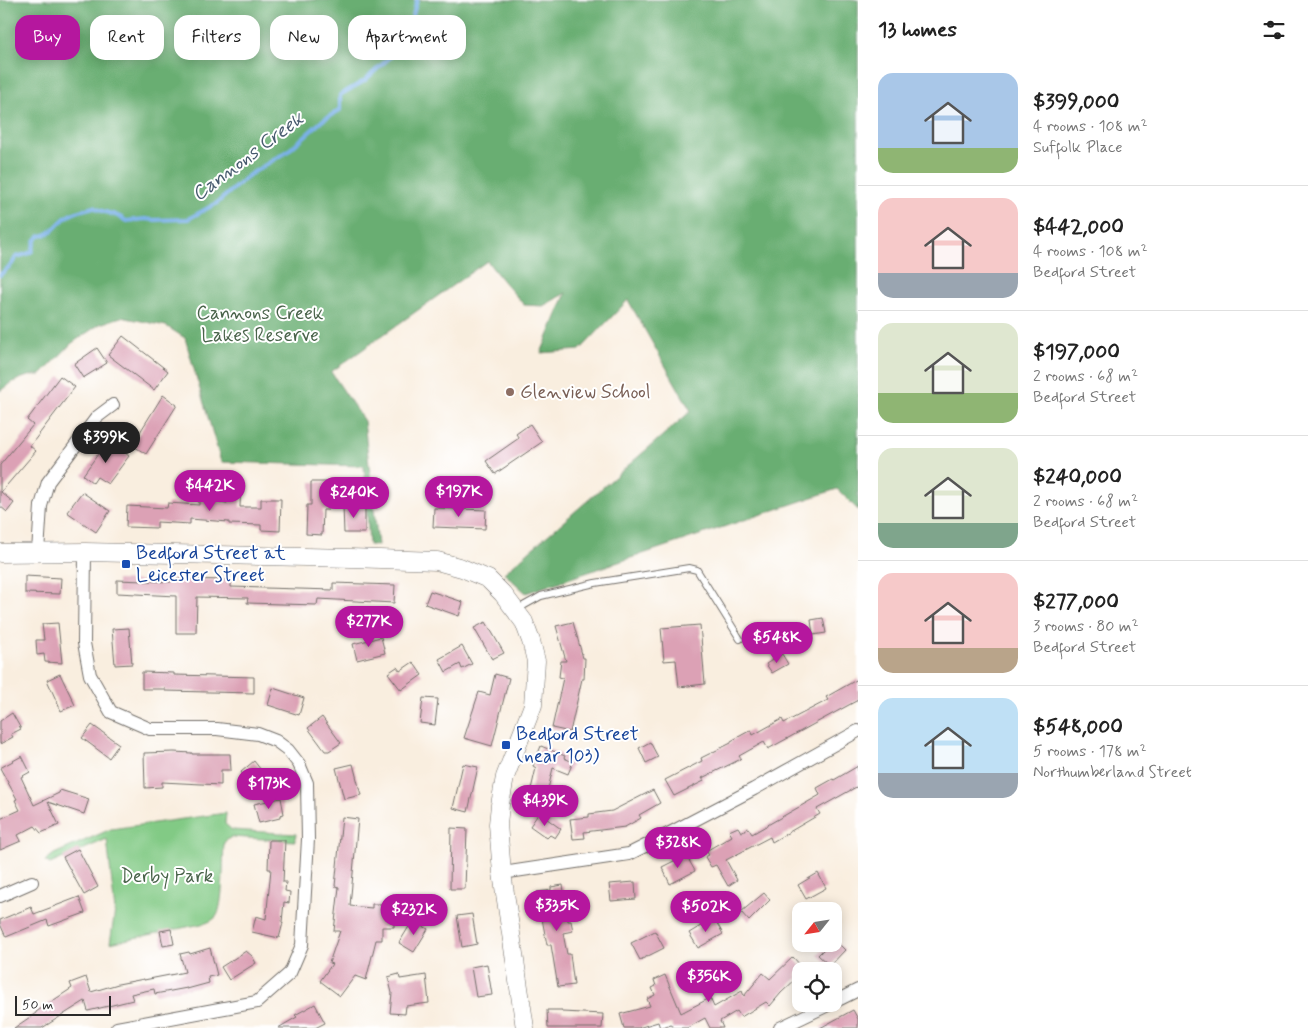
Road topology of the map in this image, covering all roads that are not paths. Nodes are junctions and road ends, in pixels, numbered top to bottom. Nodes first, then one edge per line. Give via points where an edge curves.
1 (113, 405) dead end
2 (38, 552) junction
3 (85, 552) junction
4 (0, 553) edge
5 (515, 610) junction
6 (740, 639) dead end
7 (858, 731) edge
8 (502, 873) junction
9 (32, 882) dead end
10 (0, 896) edge
11 (858, 990) edge
12 (842, 998) edge
13 (813, 1012) edge
14 (117, 1028) edge
15 (524, 1028) edge
16 (780, 1028) edge

1 - 2 street via 97,417 48,482 41,506
2 - 3 street
2 - 4 street
3 - 5 street via 436,562 488,579
3 - 14 street via 84,643 90,675 111,712 150,729 216,729 258,734 276,740 299,764 307,783 308,839 302,945 290,973 257,1002
5 - 6 lane via 541,596 595,583 689,568 697,570
5 - 8 street via 524,622 536,661 533,705 505,777 500,805 498,834
7 - 8 street via 629,854
8 - 15 street
9 - 10 street
11 - 12 street
13 - 16 street

